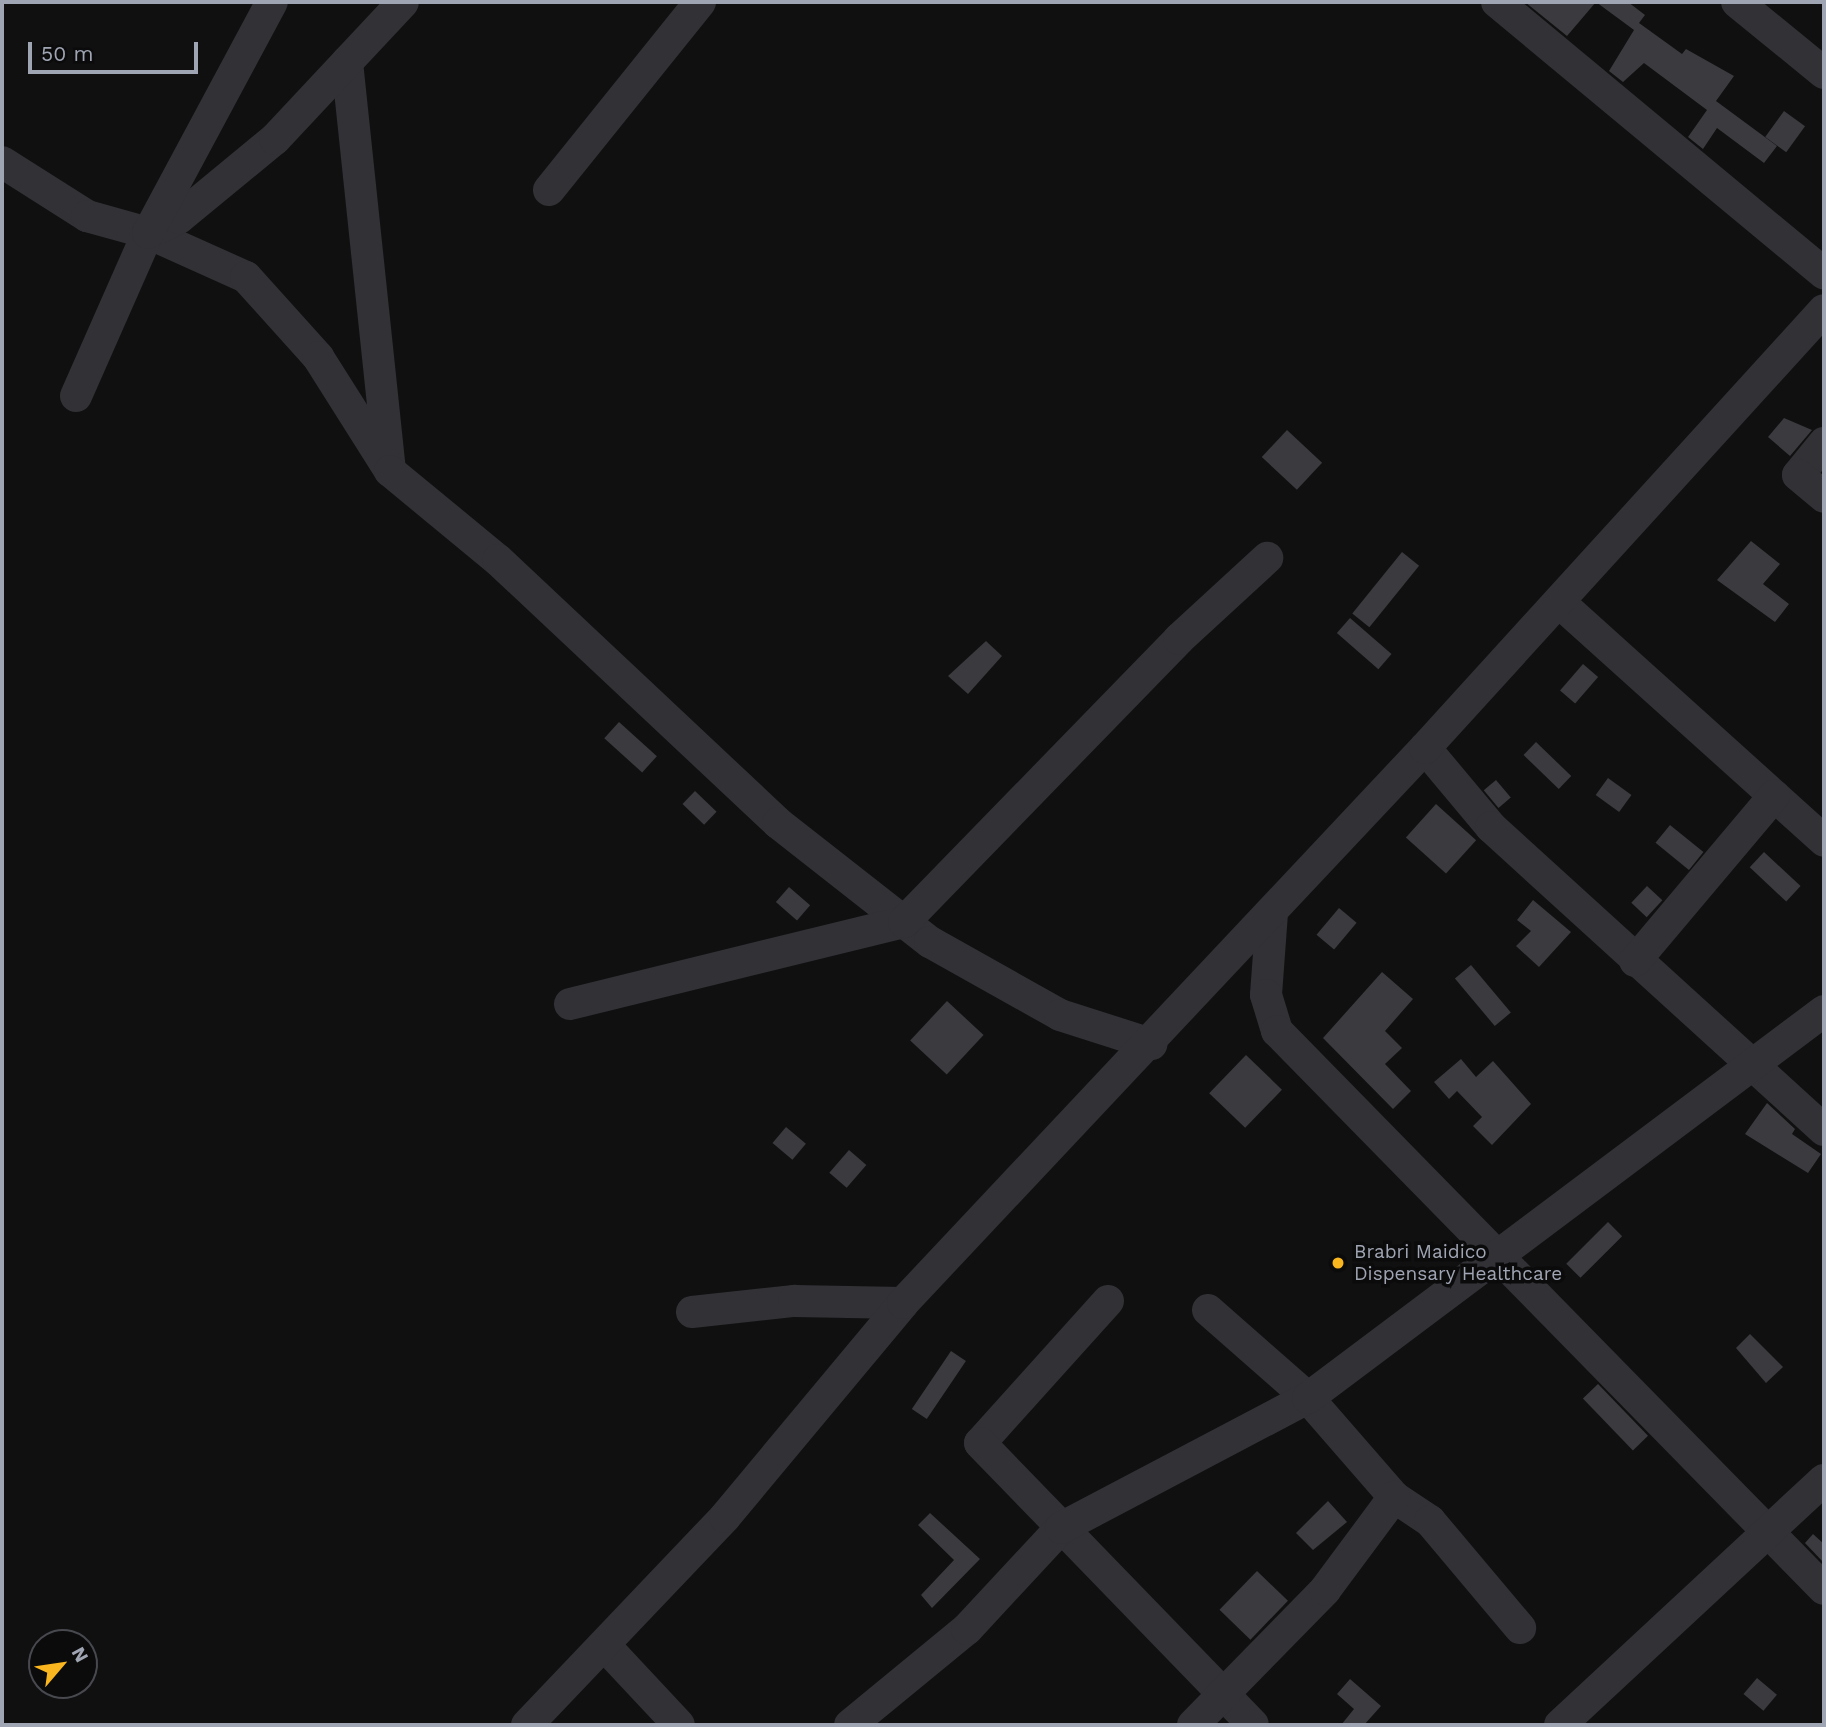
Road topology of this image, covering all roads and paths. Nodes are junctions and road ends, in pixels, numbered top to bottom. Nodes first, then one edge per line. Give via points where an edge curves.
1 (272, 2) edge
2 (403, 2) edge
3 (700, 2) edge
4 (1496, 2) edge
5 (1737, 2) edge
6 (347, 62) junction
7 (1824, 73) edge
8 (2, 162) edge
9 (549, 190) dead end
10 (148, 233) junction
11 (1824, 273) edge
12 (1824, 310) edge
13 (76, 396) dead end
14 (1824, 443) edge
15 (390, 471) junction
16 (1824, 497) edge
17 (1267, 558) dead end
18 (1559, 603) junction
19 (1425, 748) junction
20 (1774, 796) junction
21 (1824, 841) edge
22 (1272, 913) junction
23 (904, 922) junction
24 (1635, 961) junction
25 (570, 1004) dead end
26 (1824, 1011) edge
27 (1151, 1044) junction
28 (1754, 1066) junction
29 (1824, 1130) edge
30 (1498, 1257) junction
31 (1108, 1301) dead end
32 (903, 1303) junction
33 (1208, 1310) dead end
34 (692, 1312) dead end
35 (1308, 1398) junction
36 (1824, 1480) edge
37 (1394, 1497) junction
38 (1061, 1528) junction
39 (1768, 1532) junction
40 (1824, 1589) edge
41 (1521, 1628) dead end
42 (607, 1648) junction
43 (1219, 1695) junction
44 (527, 1725) edge
45 (679, 1725) edge
46 (850, 1725) edge
47 (1193, 1725) edge
48 (1253, 1725) edge
49 (1560, 1725) edge

1 - 10 street
2 - 6 street
3 - 9 street
4 - 11 street
5 - 7 street
6 - 10 street via 265,147 179,218
6 - 15 street
8 - 10 street via 87,216
10 - 13 street
10 - 15 street via 246,277 318,357
12 - 18 street
14 - 16 street via 1798,475
15 - 23 street via 498,560 759,806
17 - 23 street via 1179,639
18 - 19 street
18 - 20 street
19 - 22 street
19 - 24 street via 1492,827
20 - 21 street
20 - 24 street
22 - 27 street
22 - 30 street via 1266,995 1277,1031
23 - 25 street
23 - 27 street via 1060,1015
24 - 28 street
26 - 28 street
27 - 32 street
28 - 29 street
28 - 30 street
30 - 35 street
30 - 39 street
31 - 38 street via 980,1443
32 - 34 street via 794,1301
32 - 42 street
33 - 35 street
35 - 37 street
35 - 38 street
36 - 39 street
37 - 41 street via 1430,1521
37 - 43 street via 1325,1590
38 - 43 street
38 - 46 street via 967,1629
39 - 40 street
39 - 49 street
42 - 44 street
42 - 45 street
43 - 47 street
43 - 48 street

